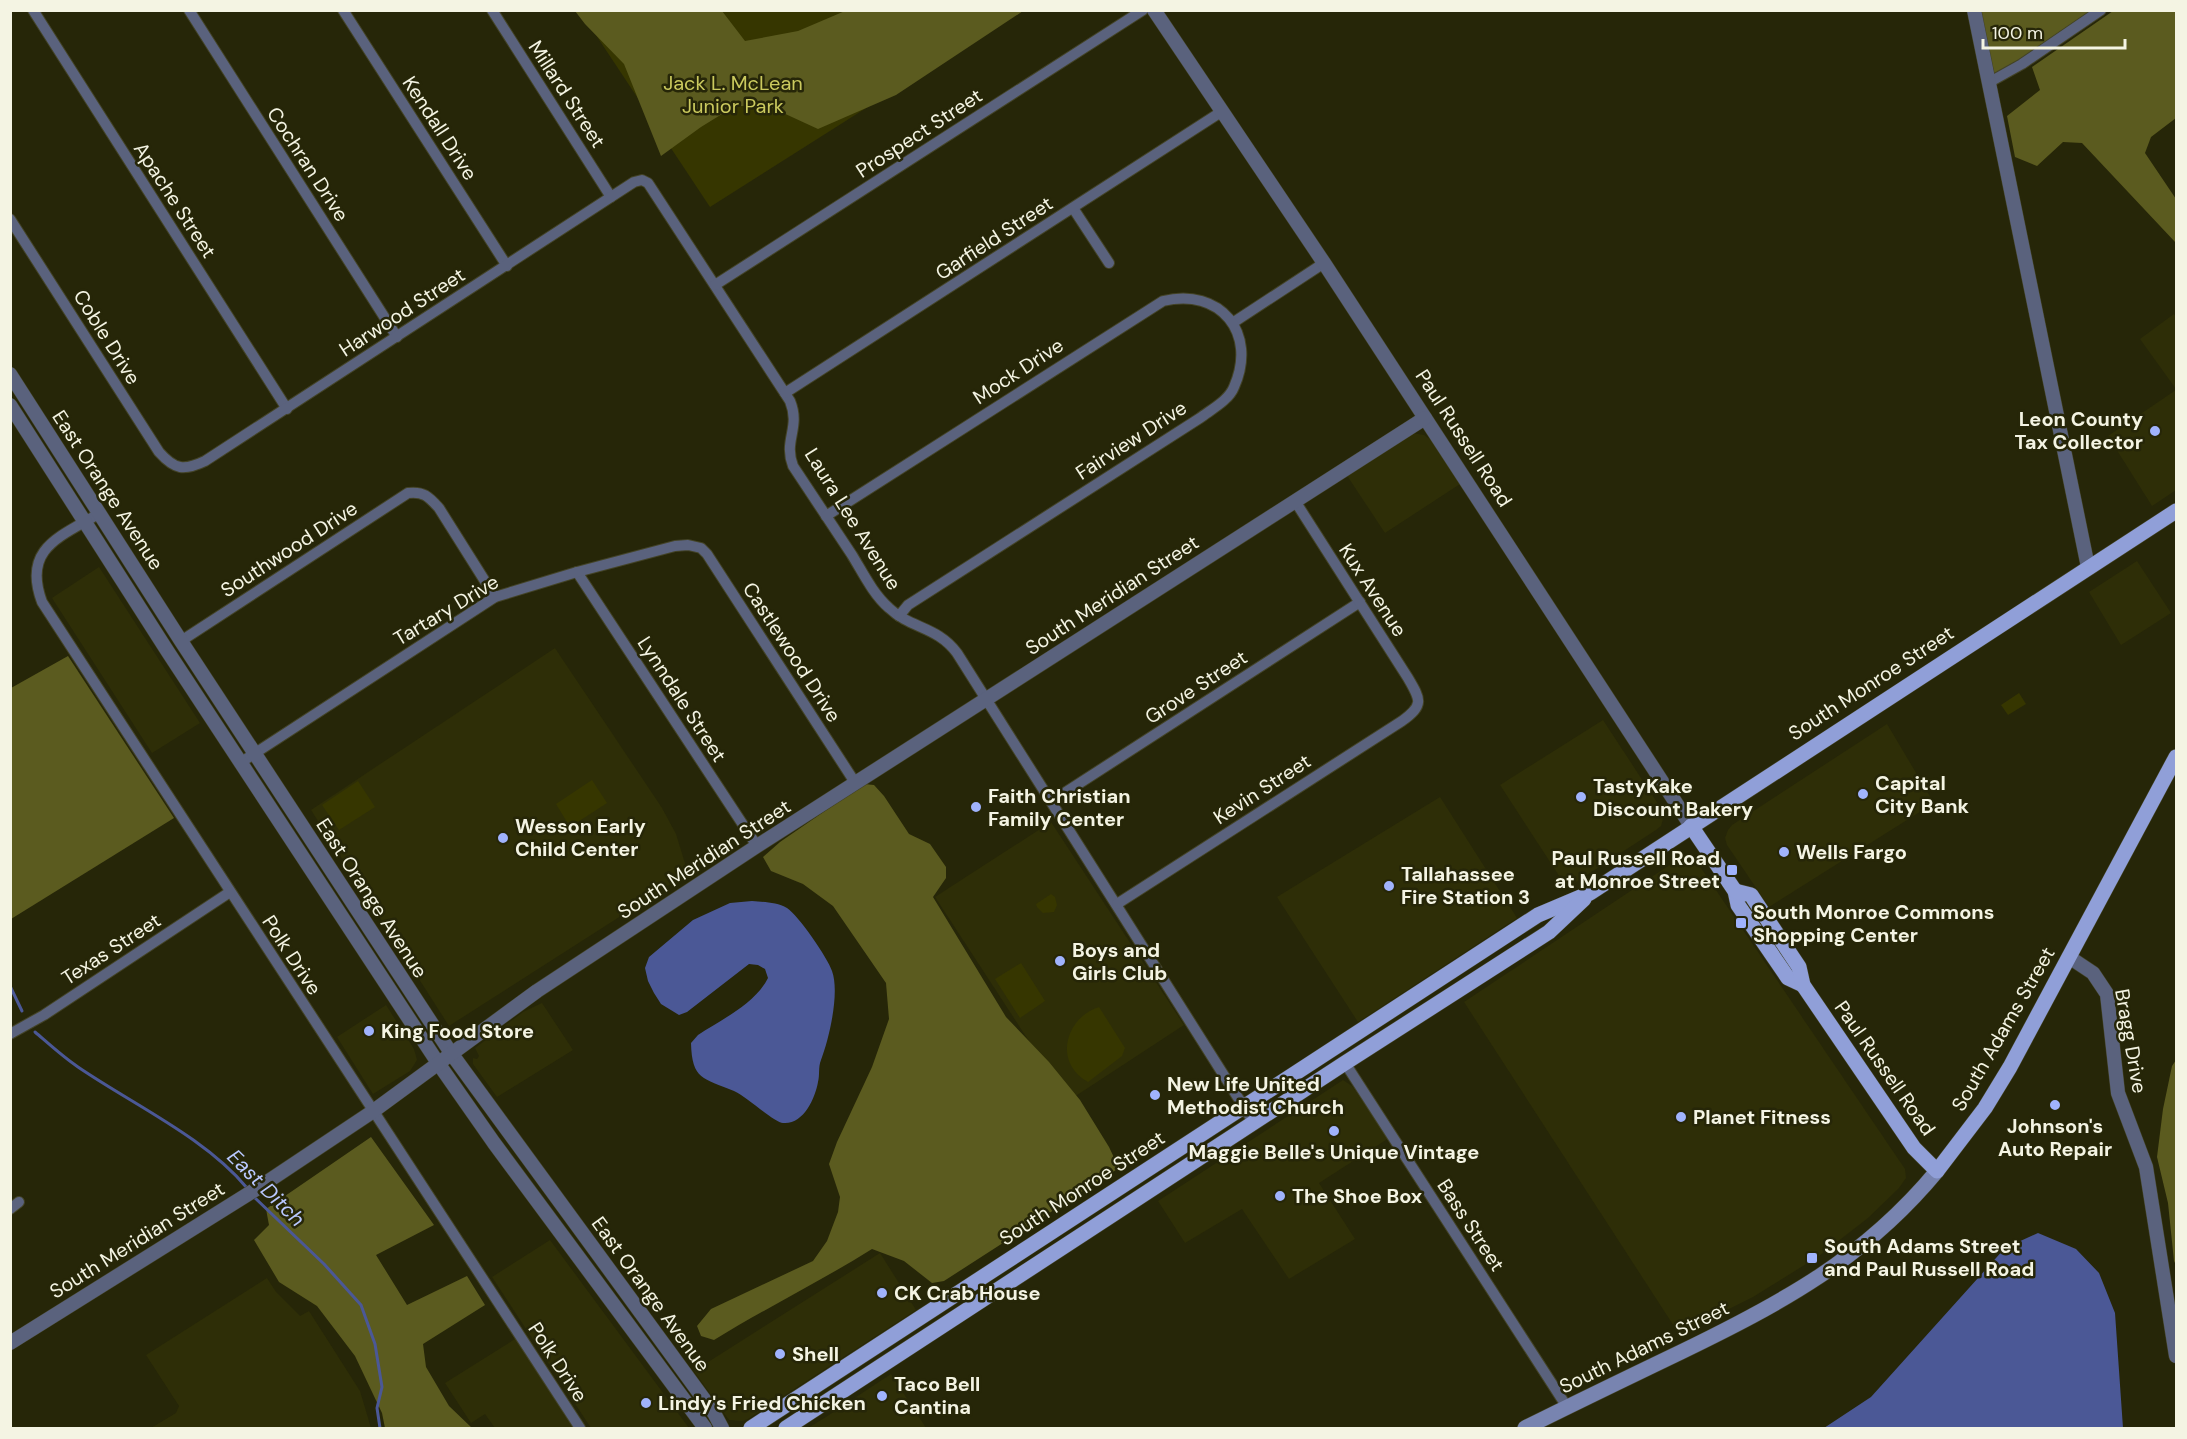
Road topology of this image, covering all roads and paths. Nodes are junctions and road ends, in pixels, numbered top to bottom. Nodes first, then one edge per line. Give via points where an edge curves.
1 (33, 10) edge
2 (189, 10) edge
3 (343, 10) edge
4 (492, 10) edge
5 (1143, 10) edge
6 (1154, 10) edge
7 (1974, 10) edge
8 (2101, 10) edge
9 (1988, 83) junction
10 (1221, 112) junction
11 (642, 180) joint
12 (611, 197) junction
13 (1073, 208) junction
14 (11, 219) edge
15 (1109, 263) dead end
16 (1324, 263) junction
17 (507, 266) junction
18 (715, 285) junction
19 (1234, 322) junction
20 (397, 337) junction
21 (10, 374) edge
22 (785, 393) junction
23 (27, 400) junction
24 (11, 408) edge
25 (287, 409) junction
26 (1425, 418) junction
27 (179, 467) joint
28 (1295, 501) junction
29 (2176, 511) edge
30 (100, 513) junction
31 (826, 516) junction
32 (85, 522) junction
33 (693, 546) joint
34 (2088, 567) junction
35 (577, 572) junction
36 (495, 597) junction
37 (1360, 602) junction
38 (899, 616) junction
39 (181, 641) junction
40 (987, 698) junction
41 (1419, 699) joint
42 (255, 753) junction
43 (2176, 757) edge
44 (240, 763) junction
45 (856, 784) junction
46 (1052, 801) junction
47 (1692, 826) junction
48 (757, 846) junction
49 (230, 892) junction
50 (1590, 893) junction
51 (1117, 904) junction
52 (1513, 932) junction
53 (2069, 957) junction
54 (1508, 958) junction
55 (1405, 1002) junction
56 (1415, 1018) junction
57 (10, 1034) edge
58 (451, 1053) junction
59 (438, 1063) junction
60 (1345, 1063) junction
61 (1245, 1107) junction
62 (372, 1112) junction
63 (1254, 1123) junction
64 (1937, 1171) junction
65 (10, 1343) edge
66 (2176, 1356) edge
67 (1567, 1407) junction
68 (580, 1428) edge
69 (705, 1428) edge
70 (722, 1428) edge
71 (751, 1428) edge
72 (786, 1428) edge
73 (1525, 1428) edge

1 - 25 street, Apache Street
2 - 20 street, Cochran Drive
3 - 17 street, Kendall Drive
4 - 12 street, Millard Street
5 - 18 street, Prospect Street
6 - 10 street, Paul Russell Road
7 - 9 street
8 - 9 street
9 - 34 street
10 - 13 street, Garfield Street
10 - 16 street, Paul Russell Road
11 - 12 street, Harwood Street
11 - 18 street, Laura Lee Avenue via 648,183
12 - 17 street, Harwood Street
13 - 15 street
13 - 22 street, Garfield Street
14 - 27 street, Coble Drive via 153,443 166,460
16 - 19 street
16 - 26 street, Paul Russell Road
17 - 20 street, Harwood Street
18 - 22 street, Laura Lee Avenue
19 - 31 street, Mock Drive via 1214,304 1199,299 1163,301
19 - 38 street, Fairview Drive via 1239,334 1240,364 1234,388 1225,399 908,605
20 - 25 street, Harwood Street
21 - 23 street, East Orange Avenue
22 - 31 street, Laura Lee Avenue via 795,418 789,443 793,466
23 - 24 street
23 - 30 street, East Orange Avenue
24 - 32 street, East Orange Avenue
25 - 27 street, Harwood Street via 205,461
26 - 28 street, South Meridian Street
26 - 47 street, Paul Russell Road
28 - 37 street, Kux Avenue
28 - 40 street, South Meridian Street
29 - 34 main road, South Monroe Street
30 - 32 street, Polk Drive
30 - 39 street, East Orange Avenue
31 - 38 street, Laura Lee Avenue via 878,596
32 - 44 street, East Orange Avenue
32 - 49 street, Polk Drive via 41,554 35,574 42,602
33 - 35 street, Tartary Drive via 675,546
33 - 45 street, Castlewood Drive via 707,554
34 - 47 main road, South Monroe Street
35 - 36 street, Tartary Drive
35 - 48 street, Lynndale Street
36 - 39 street, Southwood Drive via 429,496 408,493
36 - 42 street, Tartary Drive
37 - 41 street, Kux Avenue
37 - 46 street, Grove Street
38 - 40 street, Laura Lee Avenue via 949,642
39 - 42 street, East Orange Avenue
40 - 45 street, South Meridian Street
40 - 46 street, Laura Lee Avenue
41 - 51 street, Kevin Street via 1414,713
42 - 44 street, Tartary Drive
42 - 58 street, East Orange Avenue
43 - 53 main road, South Adams Street
44 - 59 street, East Orange Avenue
45 - 48 street, South Meridian Street
46 - 51 street, Laura Lee Avenue
47 - 50 main road, South Monroe Street
47 - 64 main road, Paul Russell Road via 1788,978 1803,985 1914,1148
48 - 58 street, South Meridian Street via 537,991
49 - 57 street, Texas Street
49 - 62 street, Polk Drive
50 - 52 main road, South Monroe Street via 1538,915
50 - 54 main road, South Monroe Street via 1555,927
51 - 61 street, Laura Lee Avenue
52 - 54 main road via 1515,942
52 - 55 main road, South Monroe Street
53 - 64 main road, South Adams Street via 1990,1100
53 - 66 street, Bragg Drive via 2093,973 2107,994 2116,1084 2146,1167
54 - 56 main road, South Monroe Street
55 - 56 main road
55 - 61 main road, South Monroe Street
56 - 60 main road, South Monroe Street
58 - 59 street, South Meridian Street
58 - 70 street, East Orange Avenue
59 - 62 street, South Meridian Street
59 - 69 street, East Orange Avenue
60 - 63 main road, South Monroe Street
60 - 67 street, Bass Street
61 - 63 street, Laura Lee Avenue
61 - 71 main road, South Monroe Street
62 - 65 street, South Meridian Street
62 - 68 street, Polk Drive
63 - 72 main road, South Monroe Street
64 - 67 main road, South Adams Street via 1874,1236 1809,1284 1746,1320
67 - 73 main road, South Adams Street

